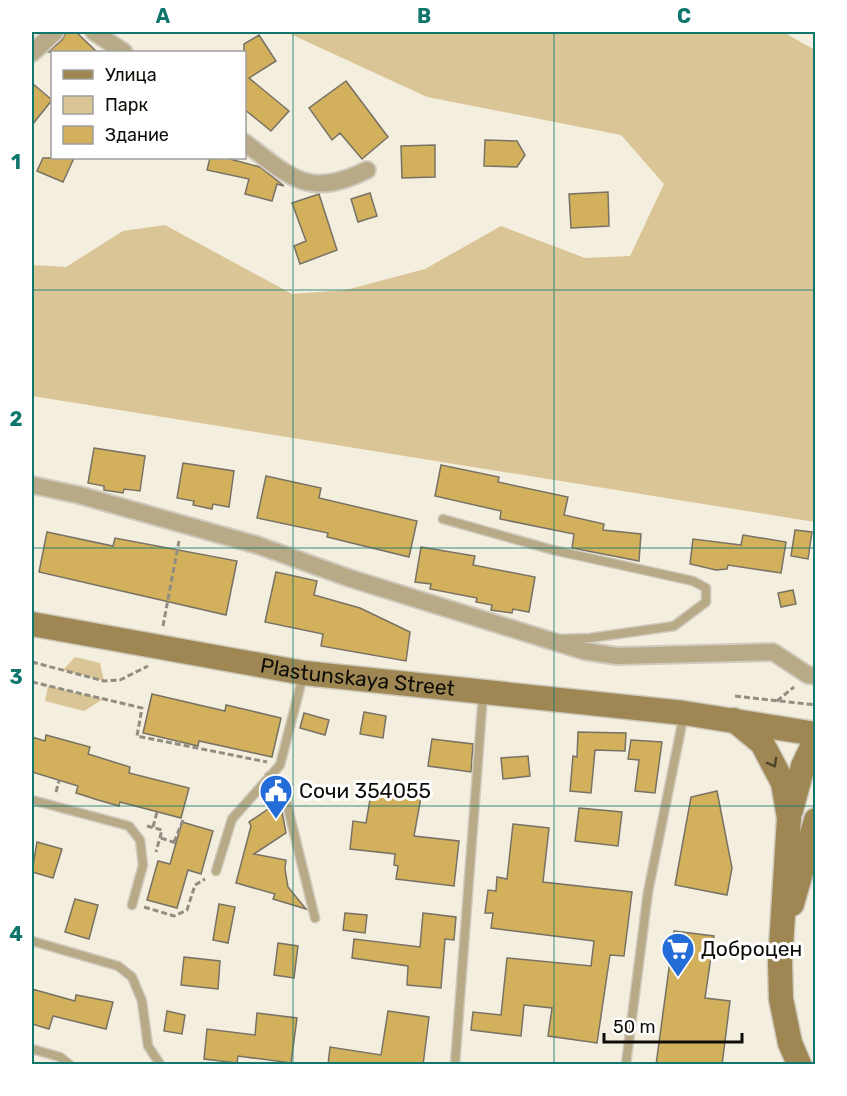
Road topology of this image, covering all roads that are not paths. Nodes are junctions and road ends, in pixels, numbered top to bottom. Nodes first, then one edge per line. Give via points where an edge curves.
1 (55, 32) edge
2 (94, 32) edge
3 (122, 51) edge
4 (32, 53) edge
5 (246, 143) edge
6 (367, 170) dead end
7 (32, 485) edge
8 (442, 519) dead end
9 (32, 624) edge
10 (554, 640) junction
11 (303, 673) junction
12 (816, 676) edge
13 (483, 692) junction
14 (734, 708) junction
15 (684, 713) junction
16 (816, 734) edge
17 (816, 739) edge
18 (269, 776) junction
19 (32, 800) edge
20 (816, 812) edge
21 (789, 818) junction
22 (815, 821) edge
23 (216, 871) road end
24 (132, 904) dead end
25 (315, 918) dead end
26 (783, 932) junction
27 (32, 940) edge
28 (32, 1048) edge
29 (69, 1065) edge
30 (160, 1065) edge
31 (455, 1065) edge
32 (626, 1065) edge
33 (799, 1065) edge

1 - 4 street
2 - 3 street
5 - 6 street via 300,182 314,185 342,180
7 - 10 street via 257,545 350,578
8 - 10 lane via 553,550 693,581 706,588 706,602 674,626
9 - 11 main road, Plastunskaya Street
10 - 12 street via 584,651 617,656 773,652 808,675
11 - 13 main road, Plastunskaya Street
11 - 18 lane via 280,765
13 - 15 main road, Plastunskaya Street
13 - 31 lane
14 - 15 main road, Plastunskaya Street
14 - 16 main road, Plastunskaya Street
14 -> 21 main road via 775,764
15 - 32 lane via 648,892
17 - 21 main road via 803,766
18 - 23 lane via 232,819
18 - 25 lane via 284,792
19 - 24 lane via 129,826 140,840 143,865
20 - 22 main road
21 - 26 main road
22 - 26 main road
26 - 33 main road via 781,999
27 - 30 lane via 118,966 132,977 142,1001 148,1046
28 - 29 lane via 60,1057

